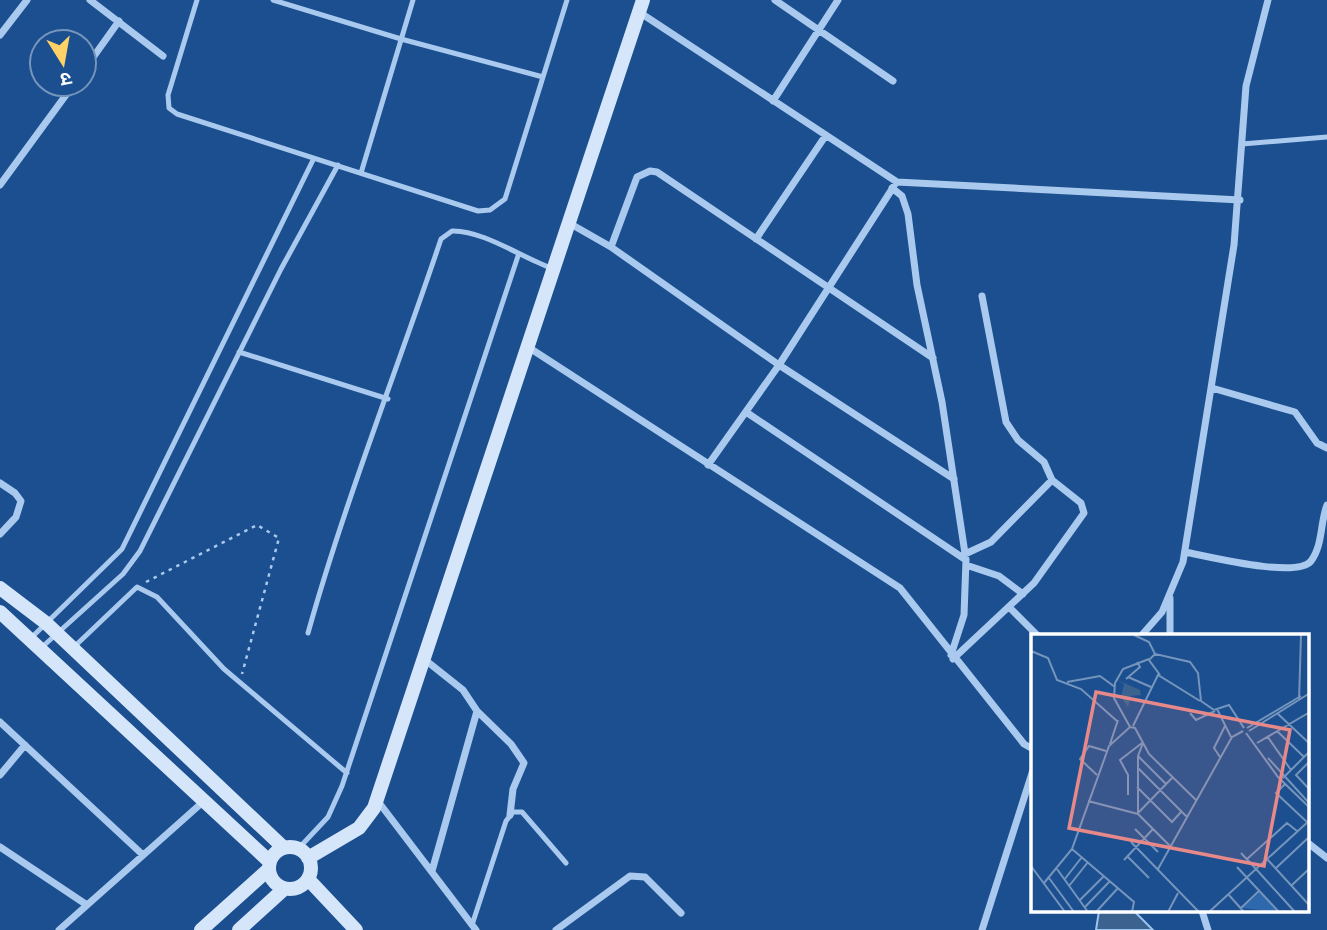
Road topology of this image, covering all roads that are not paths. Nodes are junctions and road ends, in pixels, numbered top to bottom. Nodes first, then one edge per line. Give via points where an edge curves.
1 (27, 0) edge
2 (90, 0) edge
3 (197, 0) edge
4 (273, 0) edge
5 (413, 0) edge
6 (566, 0) edge
7 (775, 0) edge
8 (838, 0) edge
9 (1268, 0) edge
10 (641, 6) edge
11 (120, 21) junction
12 (818, 31) junction
13 (0, 35) edge
14 (401, 39) junction
15 (98, 51) edge
16 (163, 56) dead end
17 (543, 76) junction
18 (893, 81) dead end
19 (64, 98) edge
20 (773, 100) junction
21 (826, 135) junction
22 (1327, 137) edge
23 (1242, 144) junction
24 (314, 158) junction
25 (338, 165) junction
26 (361, 173) junction
27 (0, 185) edge
28 (894, 185) junction
29 (1240, 200) junction
30 (569, 223) junction
31 (756, 239) junction
32 (611, 247) junction
33 (518, 256) junction
34 (554, 269) junction
35 (828, 290) junction
36 (982, 296) dead end
37 (528, 346) junction
38 (239, 352) junction
39 (933, 358) junction
40 (779, 365) junction
41 (1212, 388) junction
42 (388, 399) junction
43 (746, 412) junction
44 (1327, 448) edge
45 (709, 465) junction
46 (954, 479) junction
47 (1052, 480) junction
48 (0, 482) edge
49 (1327, 505) edge
50 (0, 534) edge
51 (1185, 552) junction
52 (965, 560) junction
53 (0, 588) edge
54 (1023, 594) junction
55 (1170, 597) junction
56 (1009, 607) junction
57 (0, 612) edge
58 (50, 628) junction
59 (308, 634) dead end
60 (1036, 634) edge
61 (1143, 634) edge
62 (1170, 634) edge
63 (35, 644) junction
64 (72, 649) junction
65 (952, 657) junction
66 (424, 659) junction
67 (477, 711) junction
68 (0, 722) edge
69 (25, 745) junction
70 (1031, 748) edge
71 (347, 773) junction
72 (0, 775) edge
73 (1031, 776) edge
74 (377, 799) junction
75 (204, 801) junction
76 (510, 815) junction
77 (1310, 845) edge
78 (0, 848) edge
79 (297, 852) junction
80 (143, 855) junction
81 (1327, 858) edge
82 (566, 863) dead end
83 (269, 865) junction
84 (432, 871) junction
85 (308, 879) junction
86 (284, 889) junction
87 (87, 905) junction
88 (1202, 912) edge
89 (681, 913) dead end
90 (474, 927) edge
91 (59, 930) edge
92 (201, 930) edge
93 (239, 930) edge
94 (356, 930) edge
95 (556, 930) edge
96 (982, 930) edge
97 (1208, 930) edge

1 - 13 street
2 - 11 street
3 - 24 lane via 168,94 169,108
4 - 14 lane
5 - 14 lane
6 - 17 lane
7 - 12 street
8 - 12 street
9 - 23 street via 1246,86
10 - 20 street
10 - 30 street
11 - 15 street
11 - 16 street
12 - 18 street
12 - 20 street
14 - 17 lane
14 - 26 lane
17 - 26 lane via 500,205 478,211
19 - 27 street
20 - 21 street
21 - 28 street
21 - 31 street
22 - 23 lane
23 - 29 street
24 - 25 lane
24 - 58 lane via 122,549
25 - 26 lane
25 - 38 lane
28 - 29 street
28 - 35 street
28 - 39 street via 908,214
29 - 41 street
30 - 32 street
30 - 34 street
31 - 32 street via 650,170 637,177
31 - 35 street
32 - 40 street
33 - 34 lane
33 - 42 lane via 473,233 445,235
33 - 71 lane
34 - 37 street
35 - 39 street
35 - 40 street
36 - 47 street via 1006,422 1018,440 1044,462
37 - 45 street
37 - 66 street
38 - 42 lane
38 - 58 lane via 140,551 123,574
39 - 46 street
40 - 43 street
40 - 46 street
41 - 44 street via 1295,412
41 - 51 street
42 - 59 lane via 330,556
43 - 45 street
43 - 52 street
45 - 65 street via 900,588
46 - 52 street
47 - 52 street via 991,542
47 - 54 street via 1081,503 1084,513
48 - 50 street via 21,501 16,517
49 - 51 street via 1319,542 1304,567 1274,568
51 - 55 street
52 - 54 street
52 - 65 street via 964,615
53 - 58 street
54 - 56 street
55 - 61 street
55 - 62 street
56 - 60 street
56 - 65 street
57 - 63 street
58 - 63 lane
58 - 63 lane
58 - 64 street
63 - 75 street
64 - 71 lane via 137,587 157,597 224,669
64 - 79 street
65 - 70 street
66 - 67 street via 463,690
66 - 74 street
67 - 76 street via 524,763 513,789
67 - 84 street
68 - 69 street
69 - 72 street
69 - 80 street
71 - 79 lane via 328,817
73 - 96 street
74 - 79 street via 359,828
74 - 84 street
75 - 80 street
75 - 83 street
76 - 82 lane via 522,812
76 - 90 lane
77 - 81 street
78 - 87 street
79 - 83 street
79 - 85 street via 311,872
80 - 87 street
83 - 86 street via 273,881
83 - 92 street
84 - 90 street
85 - 86 street via 298,888
85 - 94 street
86 - 93 street
87 - 91 street
88 - 97 street
89 - 95 street via 645,877 630,876

